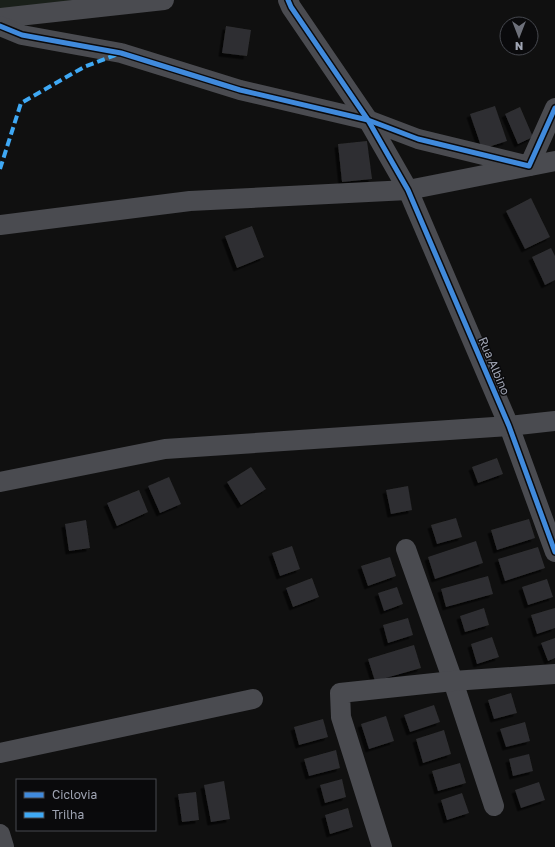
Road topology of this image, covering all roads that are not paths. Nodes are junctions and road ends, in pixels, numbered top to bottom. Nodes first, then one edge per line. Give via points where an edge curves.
1 (164, 0) edge
2 (288, 0) edge
3 (0, 18) edge
4 (0, 26) edge
5 (555, 108) edge
6 (368, 120) junction
7 (555, 161) edge
8 (529, 166) junction
9 (408, 190) junction
10 (0, 226) edge
11 (555, 421) edge
12 (509, 426) junction
13 (0, 482) edge
14 (406, 548) dead end
15 (555, 552) edge
16 (555, 674) edge
17 (453, 681) junction
18 (253, 699) dead end
19 (0, 753) edge
20 (494, 806) dead end
21 (0, 834) edge
22 (4, 847) edge
23 (382, 847) edge

1 - 3 street
2 - 6 street, Rua Albino
4 - 6 street via 22,35 120,53 240,90
5 - 8 street
6 - 8 street via 418,139
6 - 9 street, Rua Albino
7 - 8 street
8 - 9 street
9 - 10 street via 190,201
9 - 12 street, Rua Albino
11 - 12 street
12 - 13 street via 165,449
12 - 15 street, Rua Albino
14 - 17 street
16 - 17 street
17 - 20 street
17 - 23 street via 340,693 341,717
18 - 19 street
21 - 22 street

